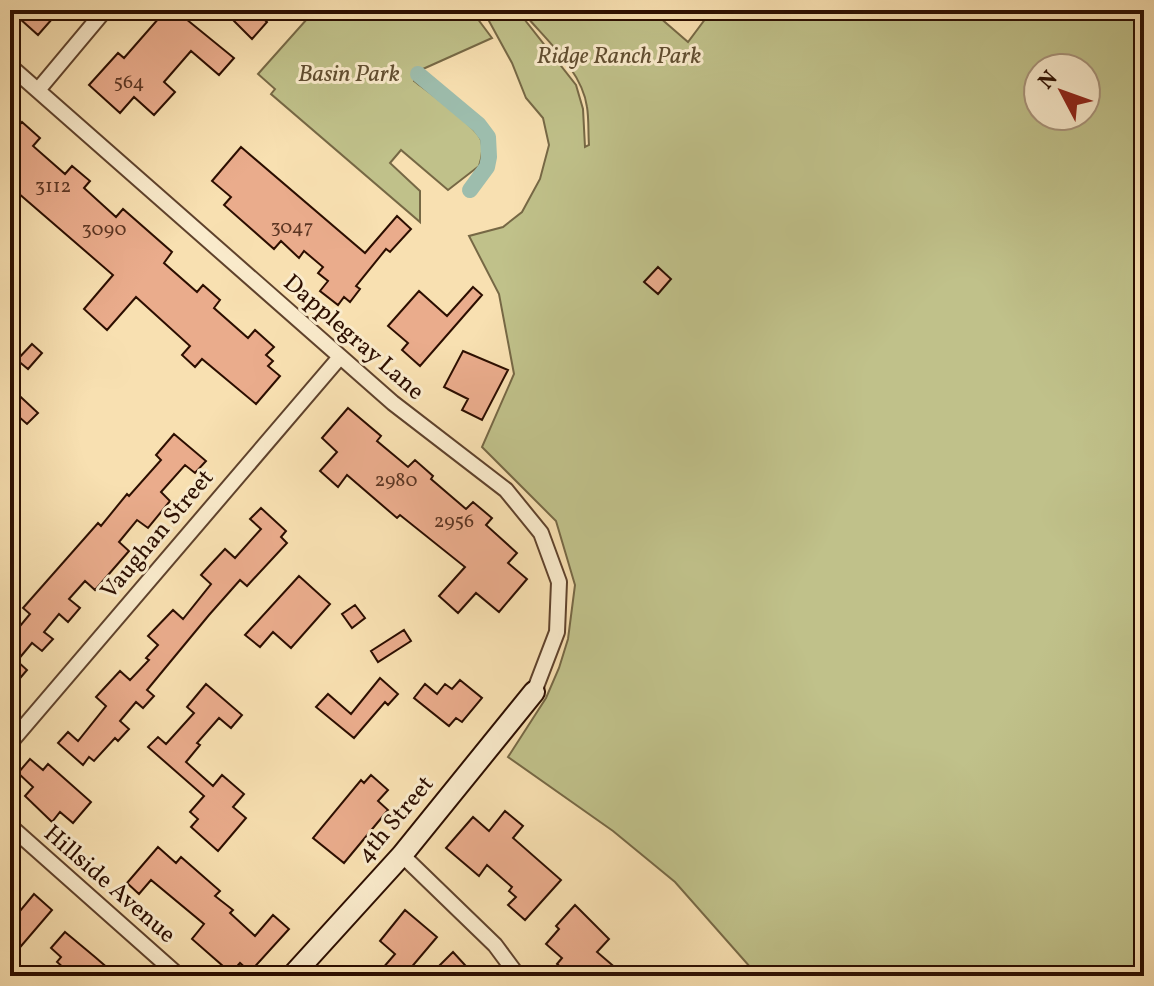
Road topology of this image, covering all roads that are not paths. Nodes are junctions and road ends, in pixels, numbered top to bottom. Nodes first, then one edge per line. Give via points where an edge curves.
1 (105, 10) edge
2 (10, 66) edge
3 (38, 90) junction
4 (340, 357) junction
5 (534, 692) joint
6 (10, 743) edge
7 (10, 826) edge
8 (402, 855) junction
9 (179, 976) edge
10 (292, 976) edge
11 (518, 976) edge

1 - 3 street
2 - 3 street, Dapplegray Lane
3 - 4 street, Dapplegray Lane
4 - 5 street, Dapplegray Lane via 506,490 541,533 559,582 557,632
4 - 6 street, Vaughan Street
5 - 8 street, 4th Street
7 - 9 street, Hillside Avenue
8 - 10 street, 4th Street
8 - 11 street via 495,945

